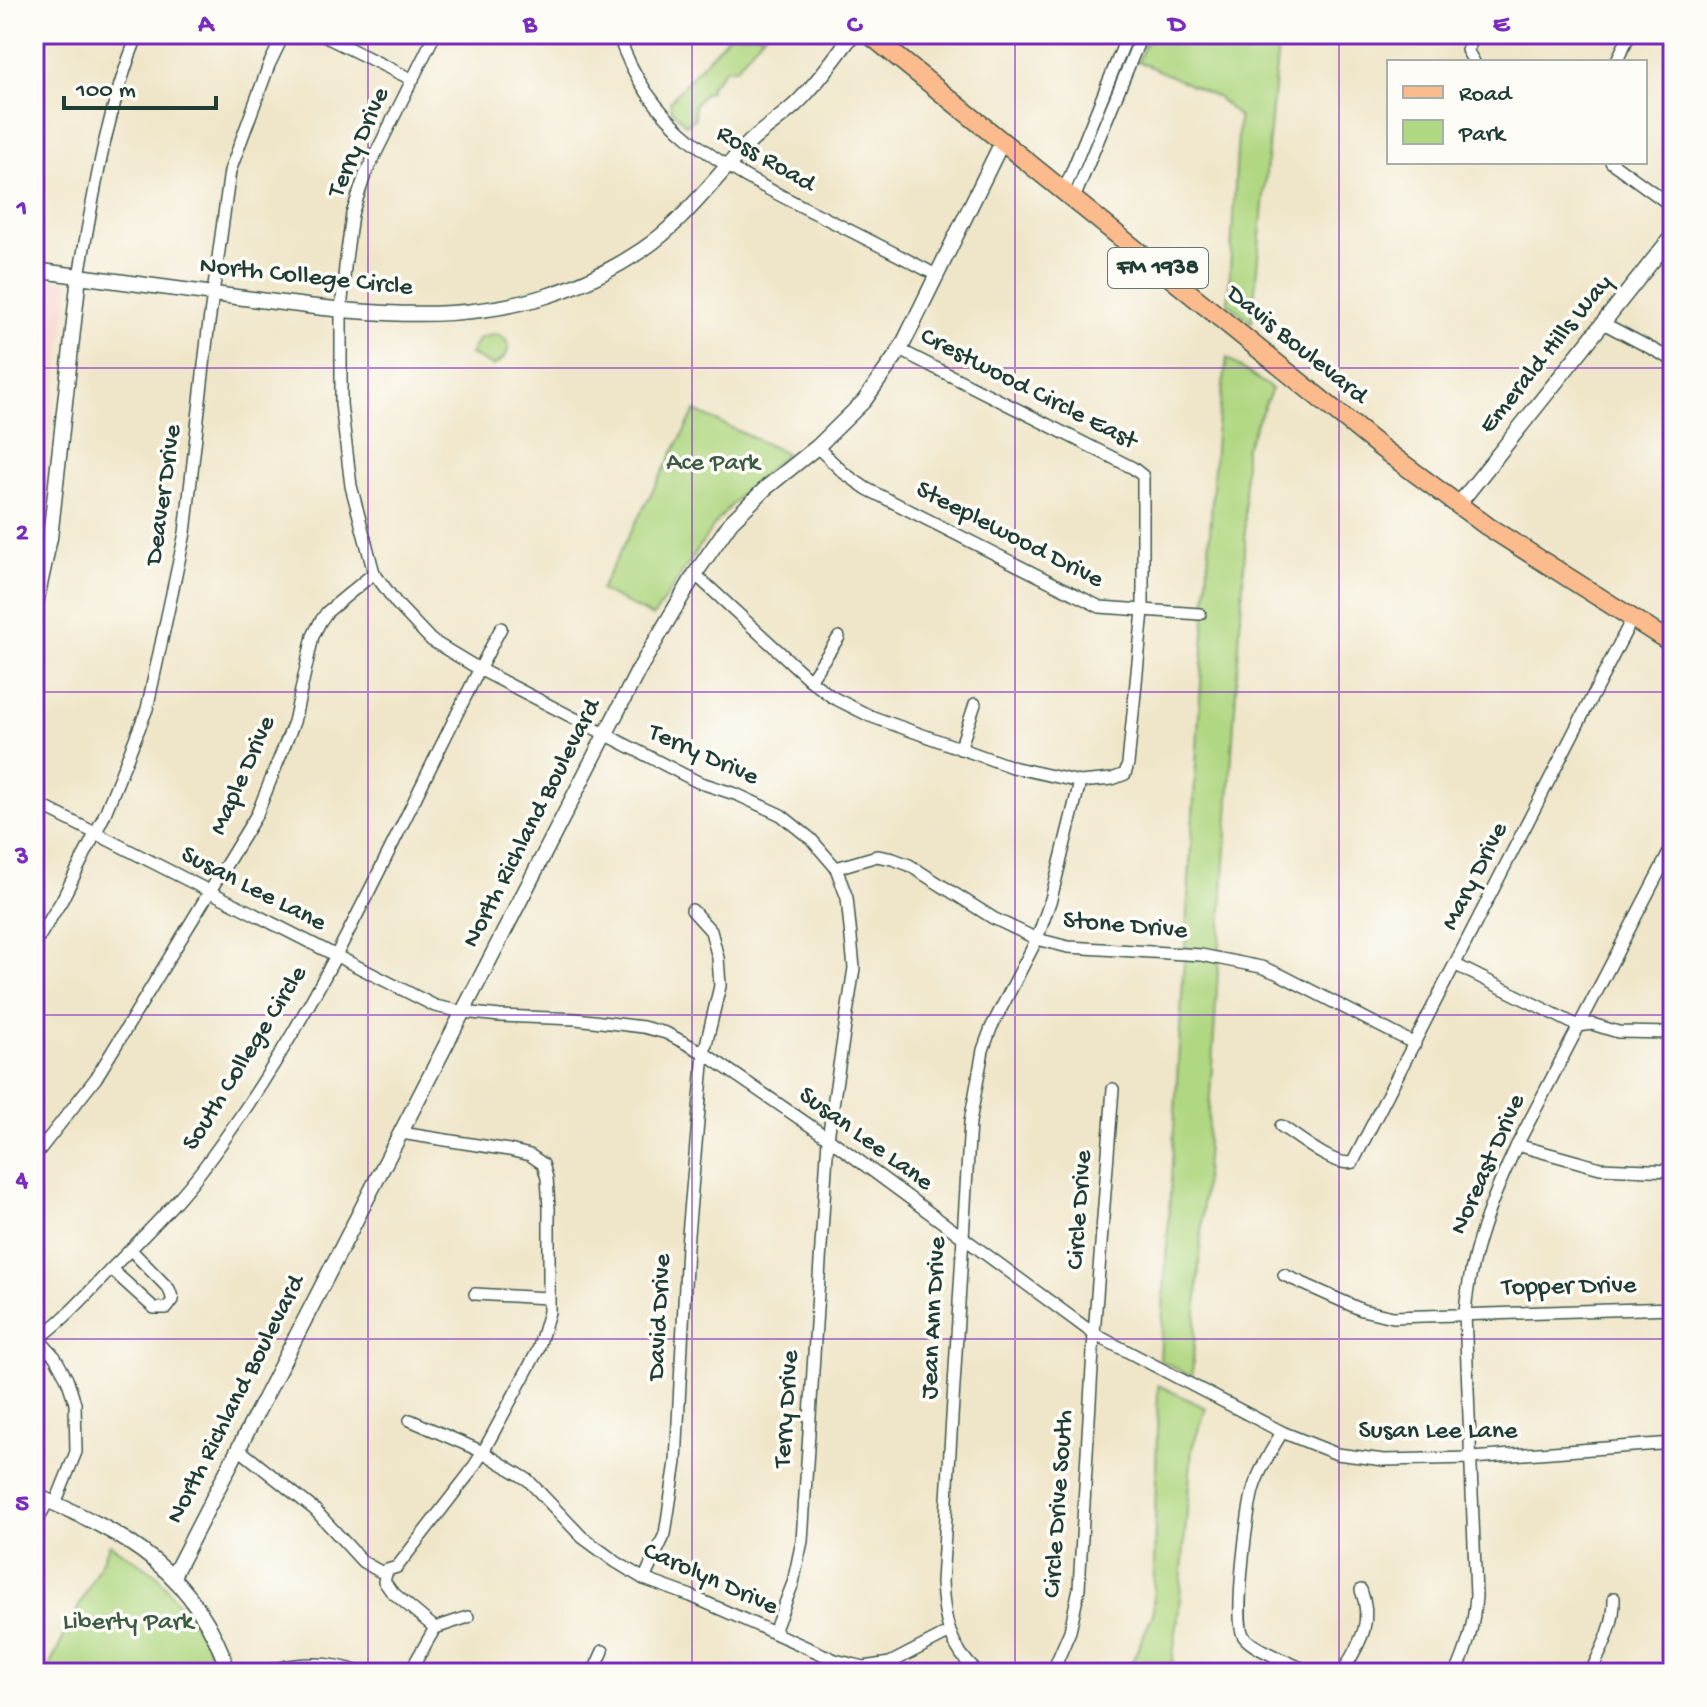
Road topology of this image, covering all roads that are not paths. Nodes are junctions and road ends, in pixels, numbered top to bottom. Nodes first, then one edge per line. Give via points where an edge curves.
1 (138, 34) edge
2 (284, 34) edge
3 (320, 34) edge
4 (435, 34) edge
5 (618, 34) edge
6 (853, 34) edge
7 (869, 34) edge
8 (1128, 34) edge
9 (1142, 34) edge
10 (1476, 34) edge
11 (1630, 34) edge
12 (1473, 60) edge
13 (1617, 60) edge
14 (413, 80) junction
15 (1002, 142) junction
16 (1614, 164) edge
17 (728, 168) junction
18 (1068, 197) junction
19 (1673, 207) edge
20 (1673, 235) edge
21 (34, 270) edge
22 (936, 275) junction
23 (79, 276) junction
24 (213, 293) junction
25 (341, 311) junction
26 (1603, 323) junction
27 (900, 350) junction
28 (1673, 360) edge
29 (817, 447) junction
30 (1458, 505) junction
31 (374, 573) junction
32 (695, 574) junction
33 (1143, 611) junction
34 (34, 613) edge
35 (1200, 614) dead end
36 (1632, 619) junction
37 (501, 628) dead end
38 (839, 637) dead end
39 (1673, 644) edge
40 (479, 669) junction
41 (810, 680) junction
42 (975, 704) dead end
43 (606, 735) junction
44 (960, 749) junction
45 (1080, 782) junction
46 (34, 802) edge
47 (95, 833) junction
48 (1673, 845) edge
49 (836, 868) junction
50 (211, 894) junction
51 (692, 910) dead end
52 (1037, 939) junction
53 (34, 945) edge
54 (336, 957) junction
55 (1456, 965) junction
56 (463, 1012) junction
57 (1578, 1026) junction
58 (1673, 1033) edge
59 (1415, 1044) junction
60 (704, 1053) junction
61 (1113, 1089) dead end
62 (1281, 1126) dead end
63 (401, 1133) junction
64 (828, 1138) junction
65 (1517, 1145) junction
66 (34, 1157) edge
67 (1673, 1171) edge
68 (962, 1238) junction
69 (131, 1250) junction
70 (111, 1269) junction
71 (1284, 1275) dead end
72 (475, 1294) dead end
73 (547, 1298) junction
74 (1673, 1308) edge
75 (1465, 1313) junction
76 (1094, 1334) junction
77 (35, 1338) edge
78 (410, 1420) dead end
79 (1282, 1432) junction
80 (1673, 1443) edge
81 (240, 1450) junction
82 (483, 1452) junction
83 (1472, 1458) junction
84 (46, 1500) edge
85 (34, 1527) edge
86 (387, 1571) junction
87 (173, 1576) junction
88 (644, 1579) junction
89 (1361, 1590) dead end
90 (1614, 1598) dead end
91 (468, 1617) dead end
92 (435, 1628) junction
93 (774, 1632) junction
94 (948, 1633) junction
95 (603, 1651) dead end
96 (229, 1673) edge
97 (260, 1673) edge
98 (362, 1673) edge
99 (409, 1673) edge
100 (593, 1673) edge
101 (978, 1673) edge
102 (1052, 1673) edge
103 (1313, 1673) edge
104 (1342, 1673) edge
105 (1456, 1673) edge
106 (1590, 1673) edge

1 - 23 street via 116,92
2 - 24 street, Deaver Drive via 230,171
3 - 14 street
4 - 14 street, Terry Drive
5 - 17 street, Ross Road via 665,118
6 - 17 street, North College Circle via 802,98
7 - 15 main road, Davis Boulevard / FM 1938
8 - 18 street
9 - 18 street
10 - 12 street via 1467,50
11 - 13 street
14 - 25 street, Terry Drive via 365,175 352,214
15 - 18 main road, Davis Boulevard / FM 1938
15 - 22 street, North Richland Boulevard
16 - 19 street
17 - 22 street, Ross Road
17 - 25 street, North College Circle via 645,248 594,278 549,295 487,311 440,315
18 - 30 main road, Davis Boulevard / FM 1938
20 - 26 street, Emerald Hills Way
21 - 23 street, North College Circle
22 - 27 street, North Richland Boulevard
23 - 24 street, North College Circle
23 - 34 street via 50,538
24 - 25 street, North College Circle
24 - 47 street, Deaver Drive via 185,533 158,665 147,709
25 - 31 street, Terry Drive via 345,440
26 - 28 street
26 - 30 street, Emerald Hills Way
27 - 29 street, North Richland Boulevard via 864,401
27 - 33 street, Crestwood Circle East via 1143,476
29 - 32 street, North Richland Boulevard via 731,522
29 - 33 street, Steeplewood Drive via 867,489 1042,579 1100,607
30 - 36 main road, Davis Boulevard / FM 1938
31 - 40 street, Terry Drive via 431,640
31 - 50 street, Maple Drive via 320,622 294,722 263,801
32 - 41 street
32 - 43 street, North Richland Boulevard
33 - 35 street, Steeplewood Drive
33 - 45 street via 1125,774
36 - 39 main road, Davis Boulevard / FM 1938
36 - 55 street, Mary Drive
37 - 40 street, South College Circle
38 - 41 street
40 - 43 street, Terry Drive
40 - 54 street, South College Circle
41 - 44 street via 870,716
42 - 44 street
43 - 49 street, Terry Drive via 698,782 781,815
43 - 56 street, North Richland Boulevard
44 - 45 street
45 - 52 street, Jean Ann Drive
46 - 47 street, Susan Lee Lane
47 - 50 street, Susan Lee Lane
47 - 53 street, Deaver Drive
48 - 57 street, Noreast Drive
49 - 52 street, Stone Drive via 877,856 901,862
49 - 64 street, Terry Drive via 847,898 854,968
50 - 54 street, Susan Lee Lane
50 - 66 street, Maple Drive via 96,1078
51 - 60 street, David Drive via 711,931 718,958 720,986
52 - 59 street, Stone Drive via 1092,950 1201,955 1261,967
52 - 68 street, Jean Ann Drive via 983,1050 970,1122
54 - 56 street, Susan Lee Lane via 419,1000
54 - 69 street, South College Circle via 237,1122
55 - 57 street
55 - 59 street, Mary Drive
56 - 60 street, Susan Lee Lane via 643,1027
56 - 63 street, North Richland Boulevard
57 - 58 street
57 - 65 street, Noreast Drive
59 - 62 street, Mary Drive via 1353,1162 1335,1160
60 - 64 street, Susan Lee Lane
60 - 88 street, David Drive via 676,1462 665,1534
61 - 76 street, Circle Drive
63 - 73 street via 509,1150 543,1164 549,1208
63 - 81 street, North Richland Boulevard
64 - 68 street, Susan Lee Lane
64 - 93 street, Terry Drive via 802,1541
65 - 67 street via 1600,1168
65 - 75 street, Noreast Drive via 1476,1243
68 - 76 street, Susan Lee Lane
68 - 94 street, Jean Ann Drive via 942,1582
69 - 70 street, South College Circle
69 - 70 street via 169,1289 173,1300 167,1308 154,1308
70 - 77 street, South College Circle via 84,1299
71 - 75 street, Topper Drive via 1379,1315
72 - 73 street
73 - 82 street via 549,1312 538,1350
74 - 75 street, Topper Drive
75 - 83 street, Noreast Drive
76 - 79 street, Susan Lee Lane
76 - 102 street, Circle Drive South via 1079,1588 1070,1631
77 - 84 street via 55,1357 75,1403 76,1452
78 - 82 street, Carolyn Drive
79 - 83 street, Susan Lee Lane via 1365,1459
79 - 103 street via 1248,1506 1241,1631 1249,1643
80 - 83 street, Susan Lee Lane
81 - 86 street via 315,1510 363,1562
81 - 87 street, North Richland Boulevard
82 - 86 street via 397,1567
82 - 88 street, Carolyn Drive via 528,1480 582,1537
83 - 105 street, Noreast Drive via 1475,1619
84 - 85 street
84 - 87 street via 127,1541
86 - 92 street via 384,1581 391,1591
87 - 96 street via 209,1623
88 - 93 street, Carolyn Drive
89 - 104 street via 1367,1618
90 - 106 street via 1606,1641
91 - 92 street
92 - 99 street
93 - 94 street, Carolyn Drive via 864,1667 890,1663
94 - 101 street, Jean Ann Drive
95 - 100 street
97 - 98 street via 294,1664 334,1664

